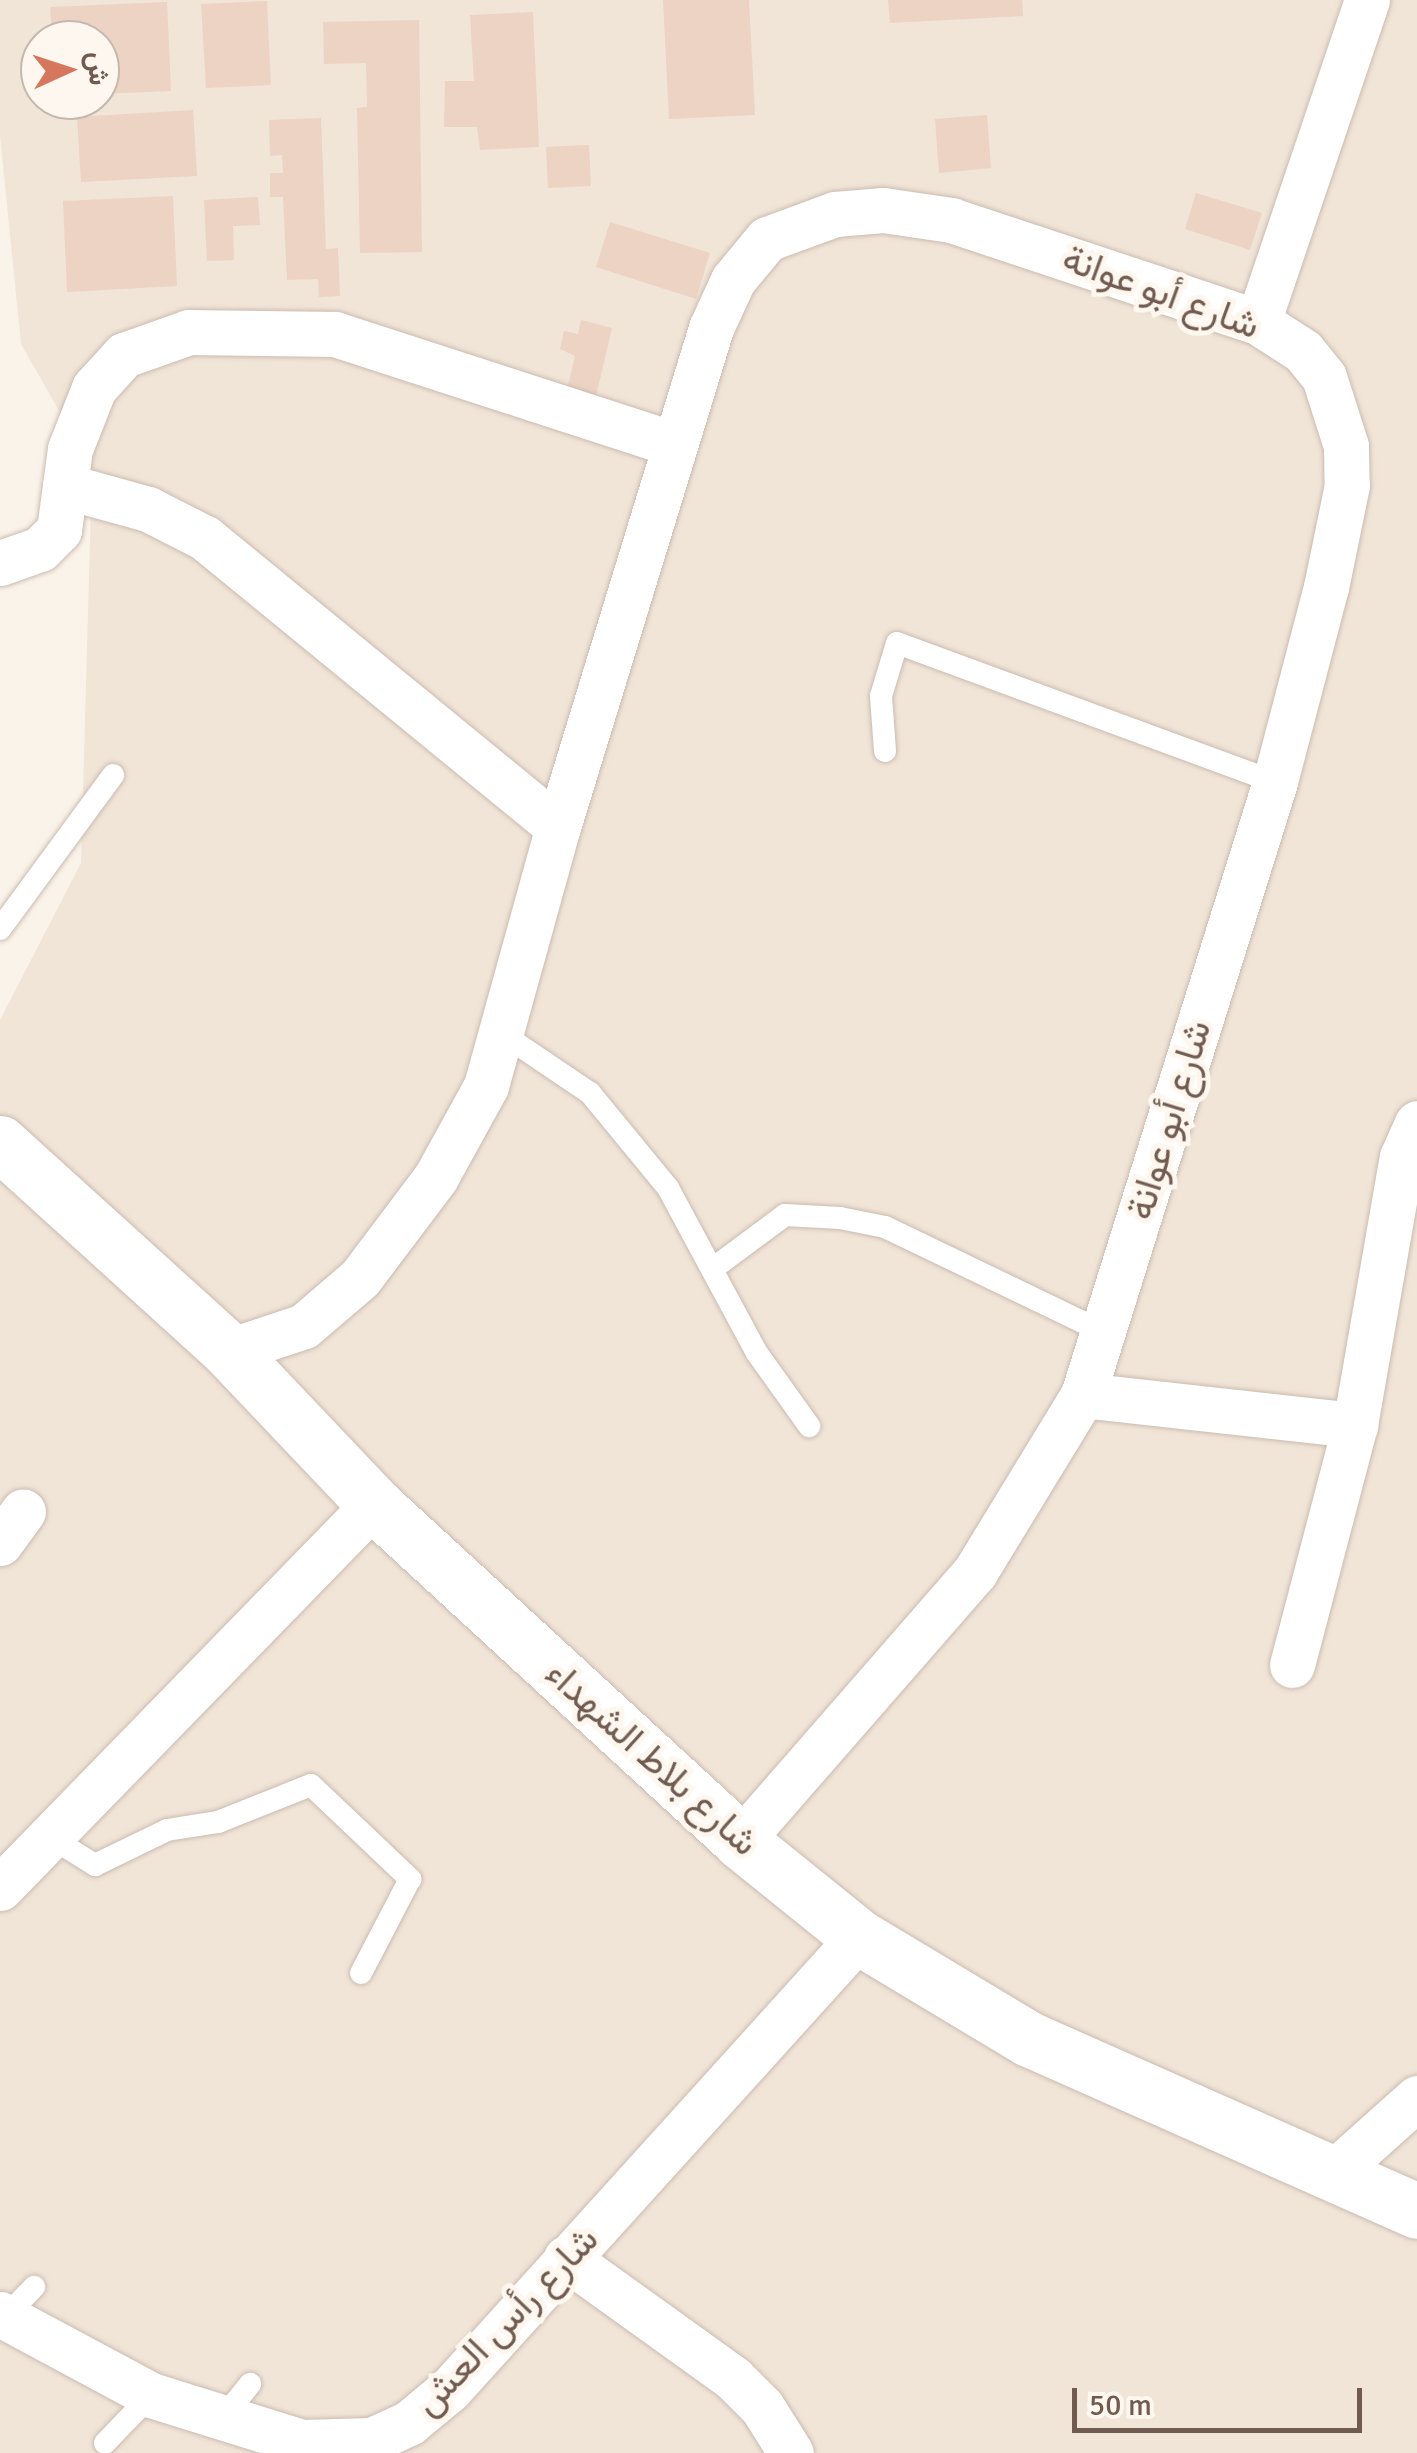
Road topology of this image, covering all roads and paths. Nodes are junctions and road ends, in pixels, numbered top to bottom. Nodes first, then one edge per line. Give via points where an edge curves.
1 (1367, 0) edge
2 (1258, 322) junction
3 (674, 444) junction
4 (65, 486) junction
5 (0, 563) edge
6 (885, 751) dead end
7 (112, 775) dead end
8 (1276, 782) junction
9 (558, 828) junction
10 (0, 928) edge
11 (504, 1035) junction
12 (1417, 1123) edge
13 (0, 1143) edge
14 (716, 1267) junction
15 (1103, 1332) junction
16 (230, 1352) junction
17 (1083, 1395) junction
18 (1356, 1425) junction
19 (809, 1426) dead end
20 (374, 1504) junction
21 (1292, 1665) dead end
22 (47, 1835) junction
23 (740, 1841) junction
24 (0, 1888) edge
25 (859, 1937) junction
26 (362, 1973) dead end
27 (1417, 2098) edge
28 (1332, 2174) junction
29 (1417, 2211) edge
30 (566, 2258) junction
31 (12, 2318) edge
32 (250, 2384) dead end
33 (151, 2396) junction
34 (222, 2418) junction
35 (105, 2443) dead end
36 (791, 2453) edge

1 - 2 street
2 - 3 street, شارع أبو عوانة via 958,222 883,210 835,214 793,225 748,258 710,328
2 - 8 street, شارع أبو عوانة via 1303,351 1324,377 1346,446 1347,485
3 - 4 street via 335,334 229,328 154,340 124,355 94,388 70,449
3 - 9 street, شارع أبو عوانة
4 - 5 street via 52,542
4 - 9 street via 148,510 206,538
6 - 8 lane via 881,696 897,644
7 - 10 lane
8 - 15 street, شارع أبو عوانة
9 - 11 street, شارع أبو عوانة
11 - 14 lane via 590,1093 668,1188
11 - 16 street, شارع أبو عوانة via 463,1132 360,1278 304,1326 268,1344
12 - 18 street via 1402,1157
13 - 16 street, شارع بلاط الشهداء
14 - 15 lane via 785,1215 840,1218 886,1228
14 - 19 lane via 757,1353
15 - 17 street, شارع أبو عوانة
16 - 20 street, شارع بلاط الشهداء
17 - 18 street
17 - 23 street, شارع أبو عوانة via 975,1572
18 - 21 street
20 - 22 street
20 - 23 street, شارع بلاط الشهداء
22 - 24 street
22 - 26 lane via 94,1865 166,1830 218,1822 311,1785 410,1880
23 - 25 street, شارع بلاط الشهداء
25 - 28 street, شارع بلاط الشهداء via 1030,2040
25 - 30 street, شارع رأس العش
27 - 28 street
28 - 29 street, شارع بلاط الشهداء
30 - 34 street, شارع رأس العش via 450,2388 409,2423 372,2440 302,2442
30 - 36 street via 732,2378 762,2407
31 - 33 street, شارع رأس العش
32 - 34 lane
33 - 34 street, شارع رأس العش
33 - 35 lane

